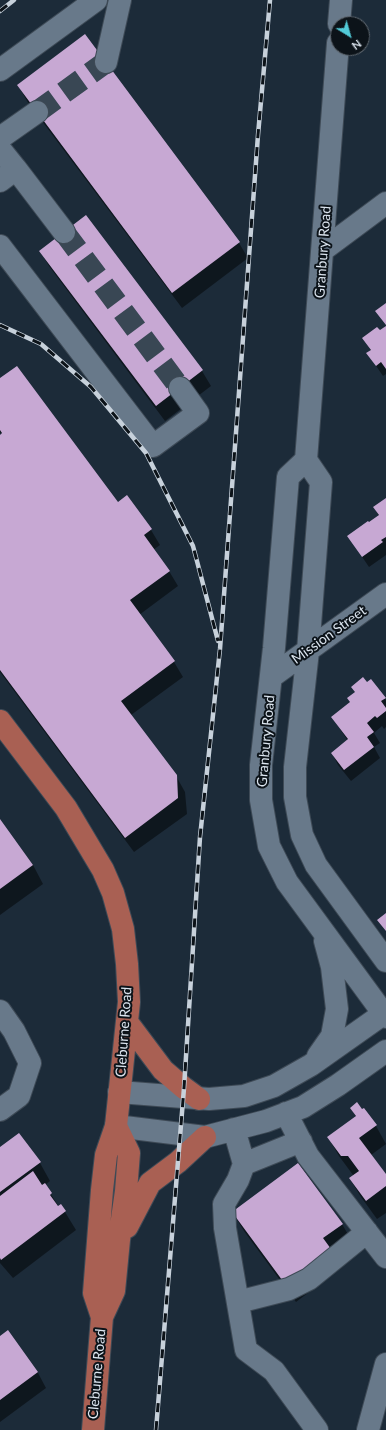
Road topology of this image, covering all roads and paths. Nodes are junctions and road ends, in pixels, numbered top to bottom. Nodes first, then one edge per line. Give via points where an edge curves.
1 (96, 0) edge
2 (120, 0) edge
3 (341, 0) edge
4 (340, 16) edge
5 (337, 56) edge
6 (106, 62) tunnel mouth
7 (0, 70) edge
8 (37, 112) tunnel mouth
9 (0, 138) edge
10 (0, 149) edge
11 (8, 175) edge
12 (386, 203) edge
13 (64, 232) tunnel mouth
14 (0, 246) edge
15 (323, 250) junction
16 (180, 388) tunnel mouth
17 (306, 460) junction
18 (386, 594) edge
19 (308, 651) junction
20 (271, 677) junction
21 (0, 721) edge
22 (323, 932) junction
23 (386, 961) edge
24 (0, 1011) edge
25 (385, 1014) edge
26 (127, 1022) junction
27 (386, 1051) edge
28 (311, 1065) junction
29 (119, 1092) junction
30 (199, 1099) junction
31 (0, 1110) edge
32 (286, 1113) junction
33 (116, 1126) junction
34 (234, 1129) junction
35 (206, 1137) junction
36 (301, 1141) junction
37 (244, 1164) junction
38 (367, 1232) junction
39 (119, 1240) junction
40 (386, 1257) edge
41 (238, 1302) junction
42 (102, 1317) junction
43 (386, 1364) edge
44 (93, 1430) edge
45 (317, 1430) edge
46 (368, 1430) edge

1 - 7 street
2 - 6 street
3 - 4 street
5 - 15 street, Granbury Road
8 - 9 street
10 - 11 street
11 - 13 street
12 - 15 street
14 - 16 street via 153,446 198,412
15 - 17 street, Granbury Road
17 - 19 street via 321,482
17 - 20 street, Granbury Road via 288,477
18 - 19 street, Mission Street
19 - 20 street, Mission Street
19 - 23 street via 295,767 295,797 302,835 316,865
20 - 22 street, Granbury Road via 261,765 261,800 269,846 287,882
21 - 26 main road, Cleburne Road via 66,808 103,870 123,929 129,1002
22 - 25 street, Granbury Road
22 - 28 street via 332,967 337,1009 332,1036
24 - 31 street via 14,1030 30,1063 19,1096
25 - 28 street
26 - 29 main road, Cleburne Road
26 - 30 main road via 163,1070
27 - 32 street via 303,1107
28 - 30 street via 274,1086 244,1096
29 - 30 street
29 - 33 main road, Cleburne Road
32 - 34 street
32 - 36 street
33 - 35 street
33 - 39 main road, Cleburne Road via 129,1153
33 - 42 main road, Cleburne Road via 106,1155 94,1293
34 - 35 street
34 - 37 street
35 - 39 main road via 150,1183
36 - 37 street
36 - 38 street via 308,1156
37 - 41 street via 224,1204 225,1228
38 - 40 street
38 - 41 street via 309,1278 289,1289
39 - 42 main road, Cleburne Road via 114,1291
41 - 45 street via 246,1350 274,1371
42 - 44 main road, Cleburne Road
43 - 46 street

